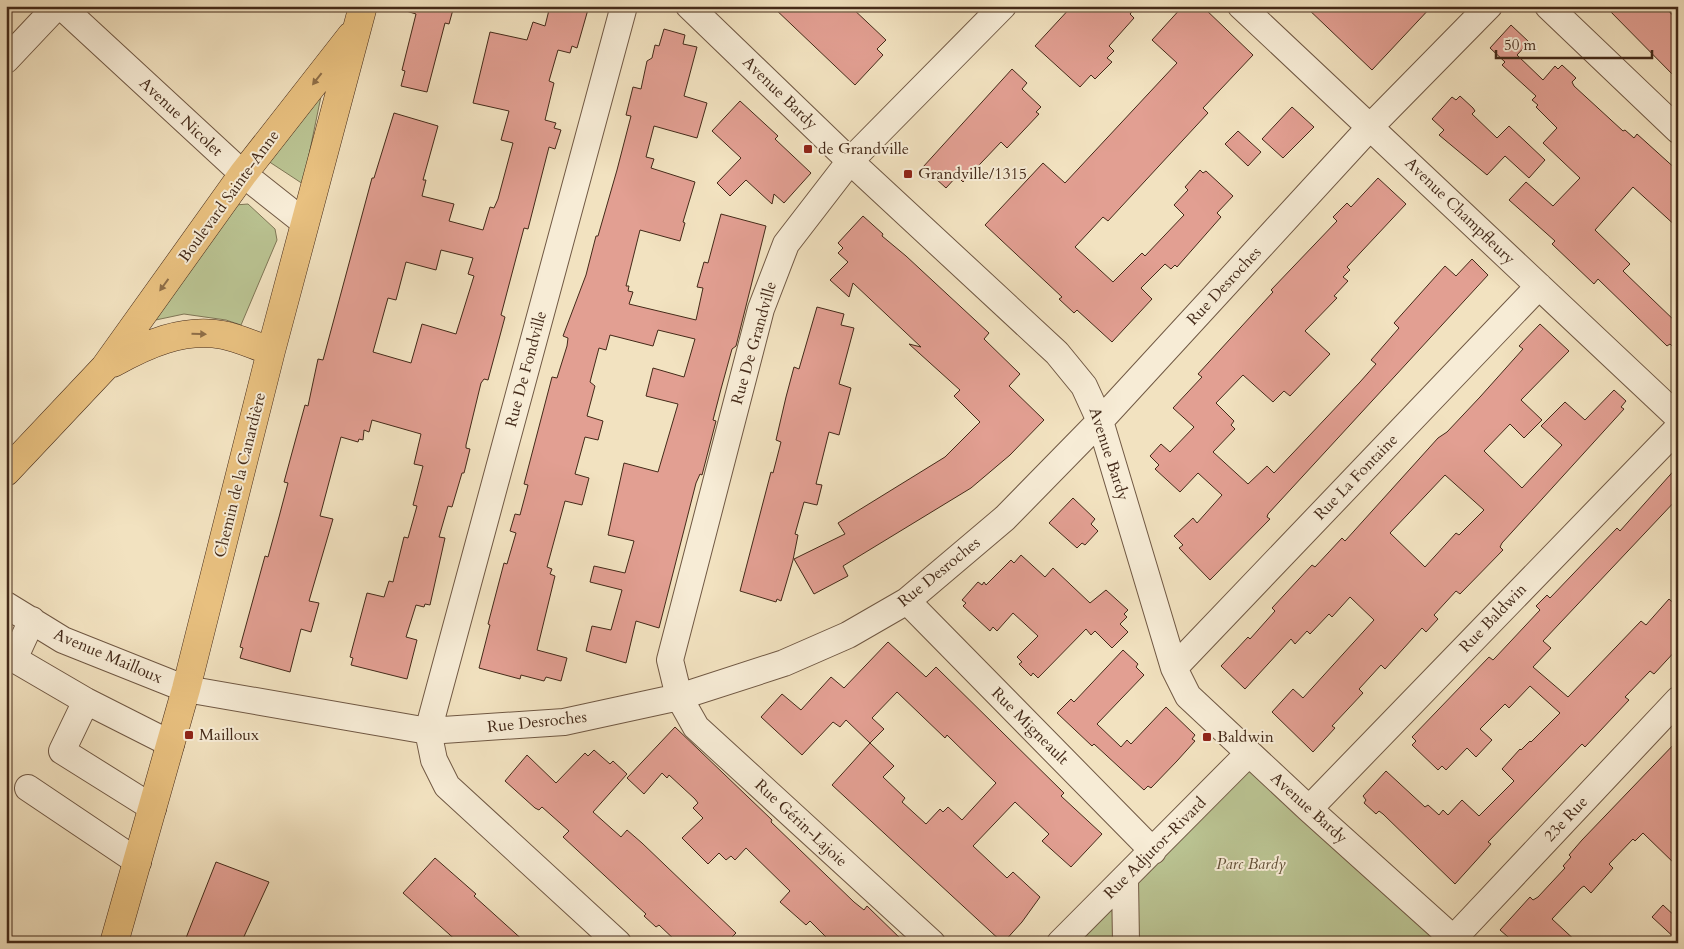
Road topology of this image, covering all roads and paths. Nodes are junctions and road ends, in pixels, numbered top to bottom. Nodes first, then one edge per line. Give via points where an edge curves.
1 (59, 6) edge
2 (624, 6) edge
3 (689, 6) edge
4 (1003, 6) edge
5 (1241, 6) edge
6 (1489, 6) edge
7 (1548, 6) edge
8 (361, 17) edge
9 (6, 60) edge
10 (1371, 126) junction
11 (1678, 130) edge
12 (850, 161) junction
13 (243, 174) junction
14 (305, 224) junction
15 (1538, 286) junction
16 (271, 351) junction
17 (105, 367) junction
18 (1678, 417) edge
19 (1100, 420) junction
20 (1678, 428) edge
21 (6, 472) edge
22 (907, 601) junction
23 (6, 605) edge
24 (32, 620) junction
25 (1174, 668) junction
26 (186, 689) junction
27 (679, 698) junction
28 (1678, 700) edge
29 (86, 701) junction
30 (428, 731) junction
31 (171, 744) junction
32 (1249, 754) junction
33 (28, 788) dead end
34 (153, 808) junction
35 (1309, 809) junction
36 (1153, 851) junction
37 (138, 862) junction
38 (1125, 879) junction
39 (1456, 941) edge
40 (114, 943) edge
41 (618, 943) edge
42 (932, 943) edge
43 (1060, 943) edge
44 (1126, 943) edge

1 - 9 street
1 - 13 street, Avenue Nicolet
2 - 30 street, Rue De Fondville
3 - 12 street, Avenue Bardy
4 - 12 street, Rue De Grandville
5 - 10 street, Avenue Champfleury
6 - 10 street, Rue Desroches
7 - 11 street
8 -> 13 main road, Boulevard Sainte-Anne
8 - 14 main road, Chemin de la Canardière
10 - 15 street, Avenue Champfleury
10 - 19 street, Rue Desroches
12 - 19 street, Avenue Bardy via 1057,353 1084,386
12 - 27 street, Rue De Grandville via 786,244 761,309 670,660
13 - 14 street, Avenue Nicolet
13 -> 17 main road, Boulevard Sainte-Anne
14 - 16 main road, Chemin de la Canardière
15 - 18 street, Avenue Champfleury
15 - 25 street, Rue La Fontaine
17 -> 16 main road, Boulevard Sainte-Anne via 143,346 184,334 223,335
16 - 26 main road, Chemin de la Canardière
17 - 21 main road, Boulevard Sainte-Anne
19 - 22 street, Rue Desroches via 1005,518
19 - 25 street, Avenue Bardy
20 - 35 street, Rue Baldwin
22 - 27 street, Rue Desroches via 848,634 784,663
22 - 36 street, Rue Migneault
23 - 24 street, Avenue Mailloux
24 - 26 street, Avenue Mailloux via 63,640
24 - 29 street via 14,659
25 - 32 street, Avenue Bardy via 1188,696
26 - 30 street, Rue Desroches
26 - 31 main road, Chemin de la Canardière
27 - 30 street, Rue Desroches via 564,722
27 - 42 street, Rue Gérin-Lajoie via 696,727
28 - 39 street, 23e Rue
29 - 31 street
29 - 34 street via 62,751
30 - 41 street via 434,760 447,786
31 - 34 main road, Chemin de la Canardière
32 - 35 street, Avenue Bardy
32 - 36 street, Rue Adjutor-Rivard
33 - 37 street
34 - 37 main road, Chemin de la Canardière
35 - 39 street, Avenue Bardy
36 - 38 street, Rue Adjutor-Rivard
37 - 40 main road, Chemin de la Canardière
38 - 43 street, Rue Adjutor-Rivard
38 - 44 street

